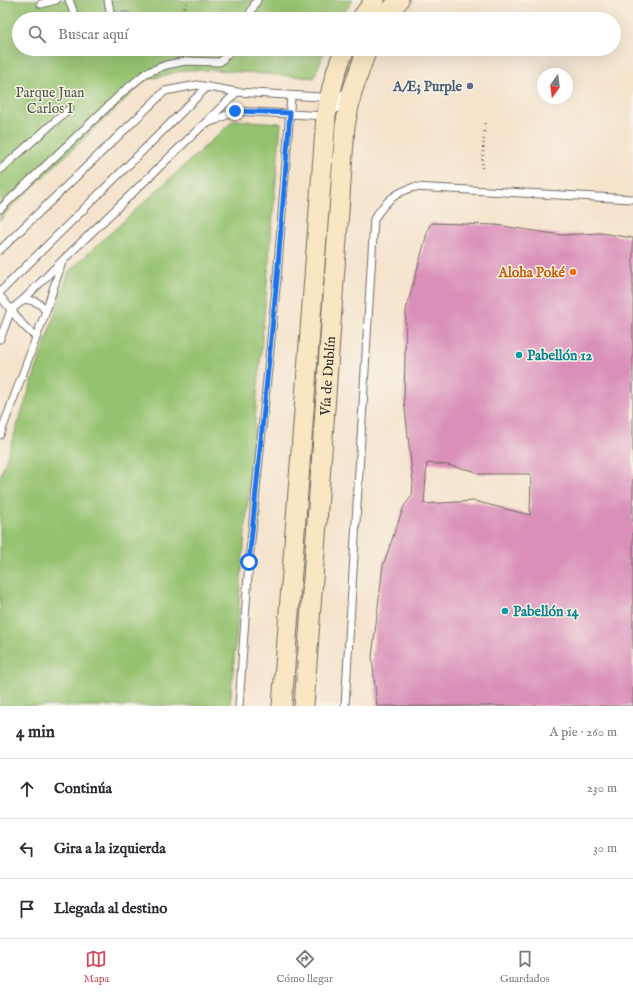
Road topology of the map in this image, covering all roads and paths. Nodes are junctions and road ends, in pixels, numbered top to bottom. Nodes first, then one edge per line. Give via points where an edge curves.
1 (56, 0) edge
2 (69, 0) edge
3 (108, 0) edge
4 (187, 0) edge
5 (257, 0) edge
6 (375, 0) edge
7 (399, 0) edge
8 (41, 4) dead end
9 (73, 12) edge
10 (110, 12) edge
11 (183, 12) edge
12 (251, 12) edge
13 (366, 12) edge
14 (390, 12) edge
15 (226, 56) edge
16 (344, 56) edge
17 (357, 56) edge
18 (207, 87) junction
19 (337, 91) junction
20 (237, 92) junction
21 (291, 96) junction
22 (70, 108) dead end
23 (290, 113) junction
24 (326, 116) junction
25 (485, 121) dead end
26 (204, 124) junction
27 (482, 168) dead end
28 (0, 170) edge
29 (633, 199) edge
30 (0, 209) edge
31 (0, 250) edge
32 (63, 260) junction
33 (0, 292) edge
34 (0, 296) edge
35 (24, 299) junction
36 (11, 310) junction
37 (46, 311) junction
38 (36, 337) junction
39 (0, 339) edge
40 (0, 435) edge
41 (239, 706) edge
42 (282, 706) edge
43 (304, 706) edge
44 (345, 706) edge

1 - 8 lane
2 - 9 lane
3 - 10 lane
4 - 11 path
5 - 12 lane
6 - 13 street
7 - 14 street
15 - 30 lane via 220,62 186,61 166,64 146,73
16 - 19 street, Vía de Dublín via 340,58
17 - 43 street, Vía de Dublín via 345,126
18 - 20 lane
18 - 31 lane via 197,85 165,91
18 - 33 lane
19 - 21 lane via 320,97
19 - 24 street, Vía de Dublín
20 - 21 lane
20 - 26 lane
21 - 23 lane
22 - 28 lane
23 - 24 lane
23 - 26 lane via 235,111
23 - 41 lane via 277,278 249,562
24 - 42 street, Vía de Dublín
25 - 27 path
26 - 32 lane
29 - 44 lane via 414,187 389,199 374,219
32 - 35 lane
32 - 37 lane
34 - 36 lane
35 - 36 lane
35 - 37 lane via 41,304
36 - 38 lane
36 - 39 lane
37 - 38 lane
38 - 40 lane

